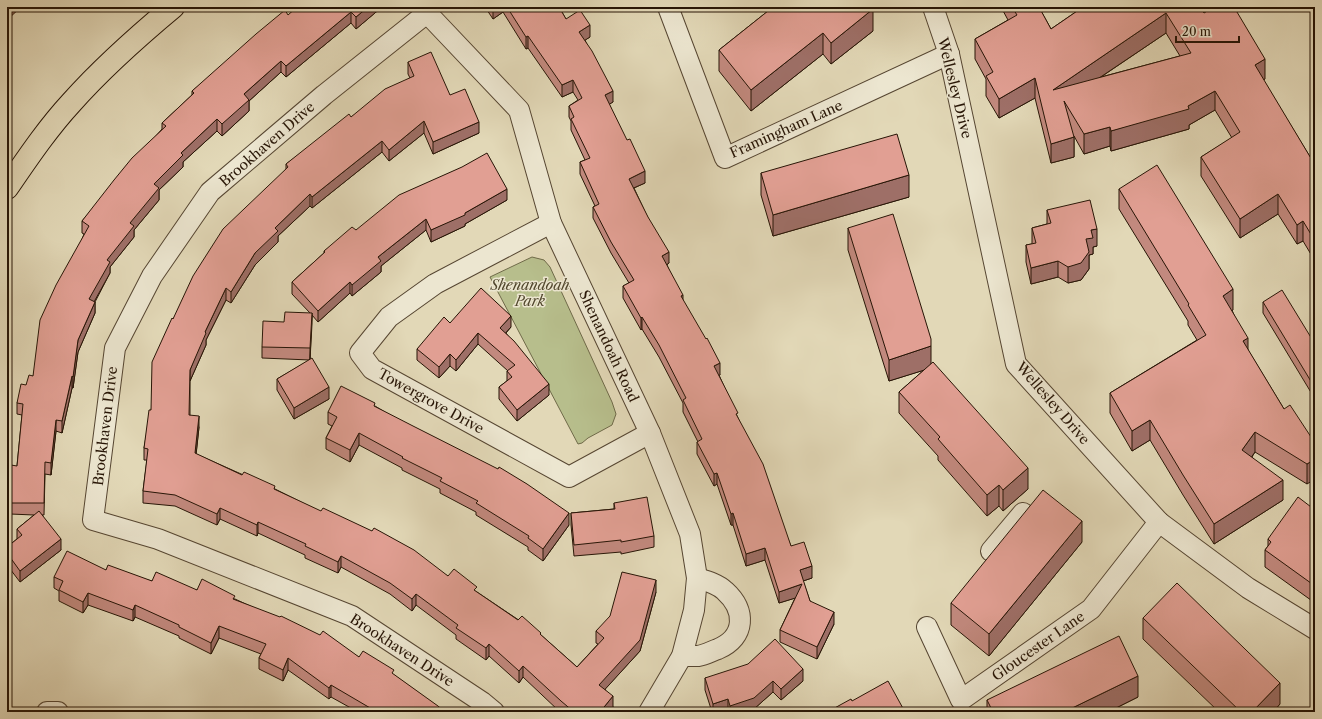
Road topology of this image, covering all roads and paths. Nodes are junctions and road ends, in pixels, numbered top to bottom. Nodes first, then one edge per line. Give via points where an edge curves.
1 (173, 7) edge
2 (668, 7) edge
3 (932, 7) edge
4 (426, 10) edge
5 (949, 54) junction
6 (7, 188) edge
7 (551, 224) junction
8 (650, 433) junction
9 (1023, 513) edge
10 (1159, 522) junction
11 (991, 552) edge
12 (697, 578) junction
13 (927, 627) dead end
14 (1315, 628) edge
15 (682, 656) junction
16 (47, 712) edge
17 (58, 712) edge
18 (494, 712) edge
19 (648, 712) edge

1 - 6 main road via 139,34 70,104
2 - 5 street, Framingham Lane via 725,158
3 - 5 street, Wellesley Drive
4 - 7 street, Shenandoah Road via 519,110
4 - 18 street, Brookhaven Drive via 210,192 152,276 115,348 93,520 158,539 352,616
5 - 10 street, Wellesley Drive via 1016,364
7 - 8 street, Shenandoah Road
7 - 8 street, Towergrove Drive via 434,284 389,317 360,353 372,368 569,477
8 - 12 street, Shenandoah Road via 690,534
9 - 11 street
10 - 13 street, Gloucester Lane via 1091,609 961,700
10 - 14 street, Wellesley Drive via 1248,588
12 - 15 street, Shenandoah Road via 694,610
12 - 15 street via 718,586 729,595 740,614 739,626 734,637 724,646 699,656
15 - 19 street, Shenandoah Road
16 - 17 street

